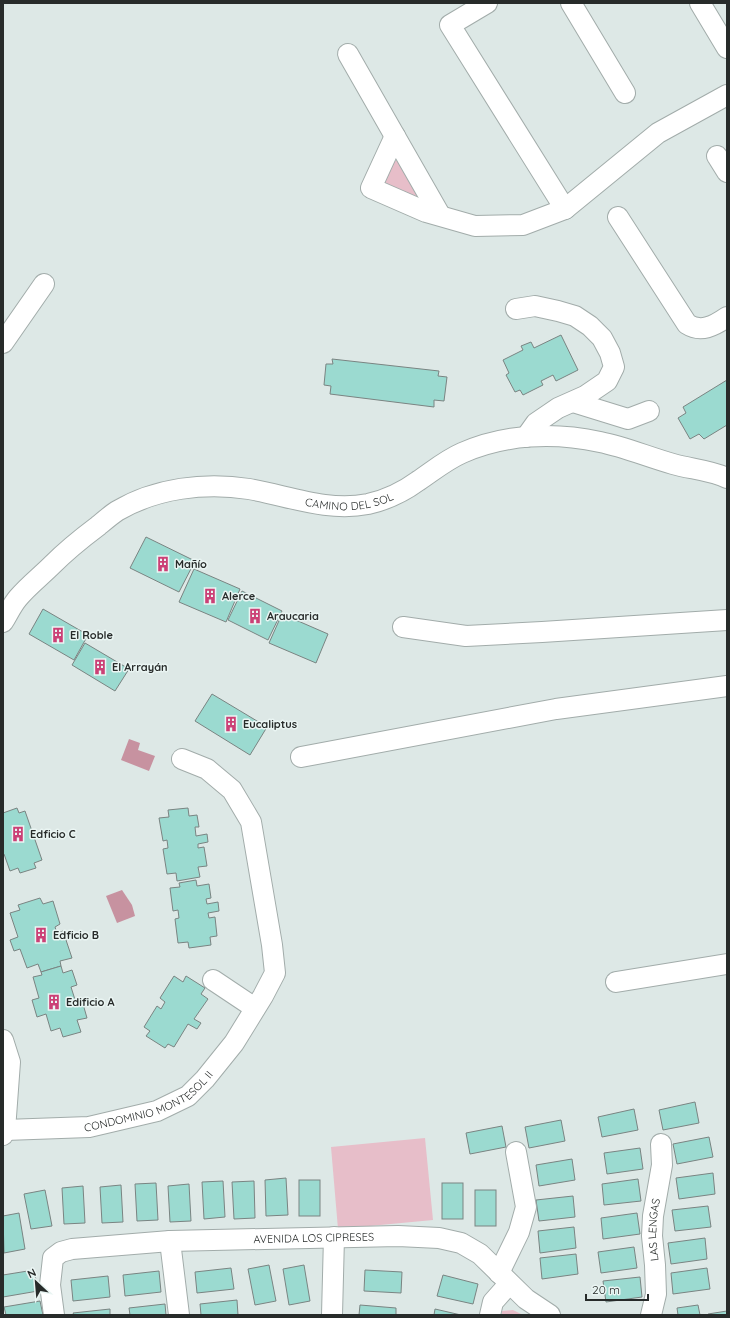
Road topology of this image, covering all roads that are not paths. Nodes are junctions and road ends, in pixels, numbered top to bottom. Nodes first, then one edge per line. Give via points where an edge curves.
1 (488, 3) edge
2 (571, 3) edge
3 (700, 3) edge
4 (727, 48) edge
5 (348, 54) dead end
6 (625, 93) dead end
7 (727, 95) edge
8 (395, 136) junction
9 (717, 156) dead end
10 (727, 172) edge
11 (565, 209) junction
12 (440, 215) junction
13 (618, 217) dead end
14 (44, 284) dead end
15 (516, 309) dead end
16 (727, 317) edge
17 (3, 343) edge
18 (573, 402) junction
19 (649, 411) dead end
20 (526, 437) junction
21 (726, 477) edge
22 (727, 620) edge
23 (3, 622) edge
24 (402, 627) dead end
25 (727, 686) edge
26 (301, 757) dead end
27 (182, 759) dead end
28 (727, 964) edge
29 (213, 980) dead end
30 (616, 982) dead end
31 (255, 1008) junction
32 (3, 1040) edge
33 (4, 1133) edge
34 (661, 1144) dead end
35 (516, 1152) dead end
36 (334, 1237) junction
37 (170, 1241) junction
38 (504, 1278) junction
39 (54, 1315) edge
40 (179, 1315) edge
41 (332, 1315) edge
42 (490, 1315) edge
43 (550, 1315) edge
44 (651, 1315) edge

1 - 11 street via 450,25
2 - 6 street
3 - 4 street
5 - 8 street
7 - 11 street via 658,133
8 - 12 street
8 - 12 street via 371,188 426,212
9 - 10 street
11 - 12 street via 523,225 475,226
13 - 16 street via 687,324 701,328 715,325
14 - 17 street
15 - 18 street via 534,306 575,316 602,338 614,367 607,381
18 - 19 street via 628,419
18 - 20 street via 558,408 536,423
20 - 21 street, CAMINO DEL SOL via 564,437 599,442 626,448 674,465
20 - 23 street, CAMINO DEL SOL via 478,446 443,463 404,490 369,504 351,507 333,507 229,487 186,488 148,497 116,512 76,542 17,599
22 - 24 street via 466,636
25 - 26 street via 556,709
27 - 31 street, CONDOMINIO MONTESOL II via 207,769 232,790 251,822 275,973
28 - 30 street
29 - 31 street
31 - 33 street, CONDOMINIO MONTESOL II via 234,1043 206,1079 188,1096 158,1111 89,1127
32 - 33 street via 10,1062
34 - 44 street, LAS LENGAS via 662,1165 653,1216 656,1294
35 - 38 street via 526,1207
36 - 37 street, AVENIDA LOS CIPRESES
36 - 38 street, AVENIDA LOS CIPRESES via 398,1236 439,1238 462,1243 480,1254
36 - 41 street
37 - 39 street, AVENIDA LOS CIPRESES via 61,1252 53,1258 50,1285
37 - 40 street
38 - 42 street
38 - 43 street, AVENIDA LOS CIPRESES via 526,1299

